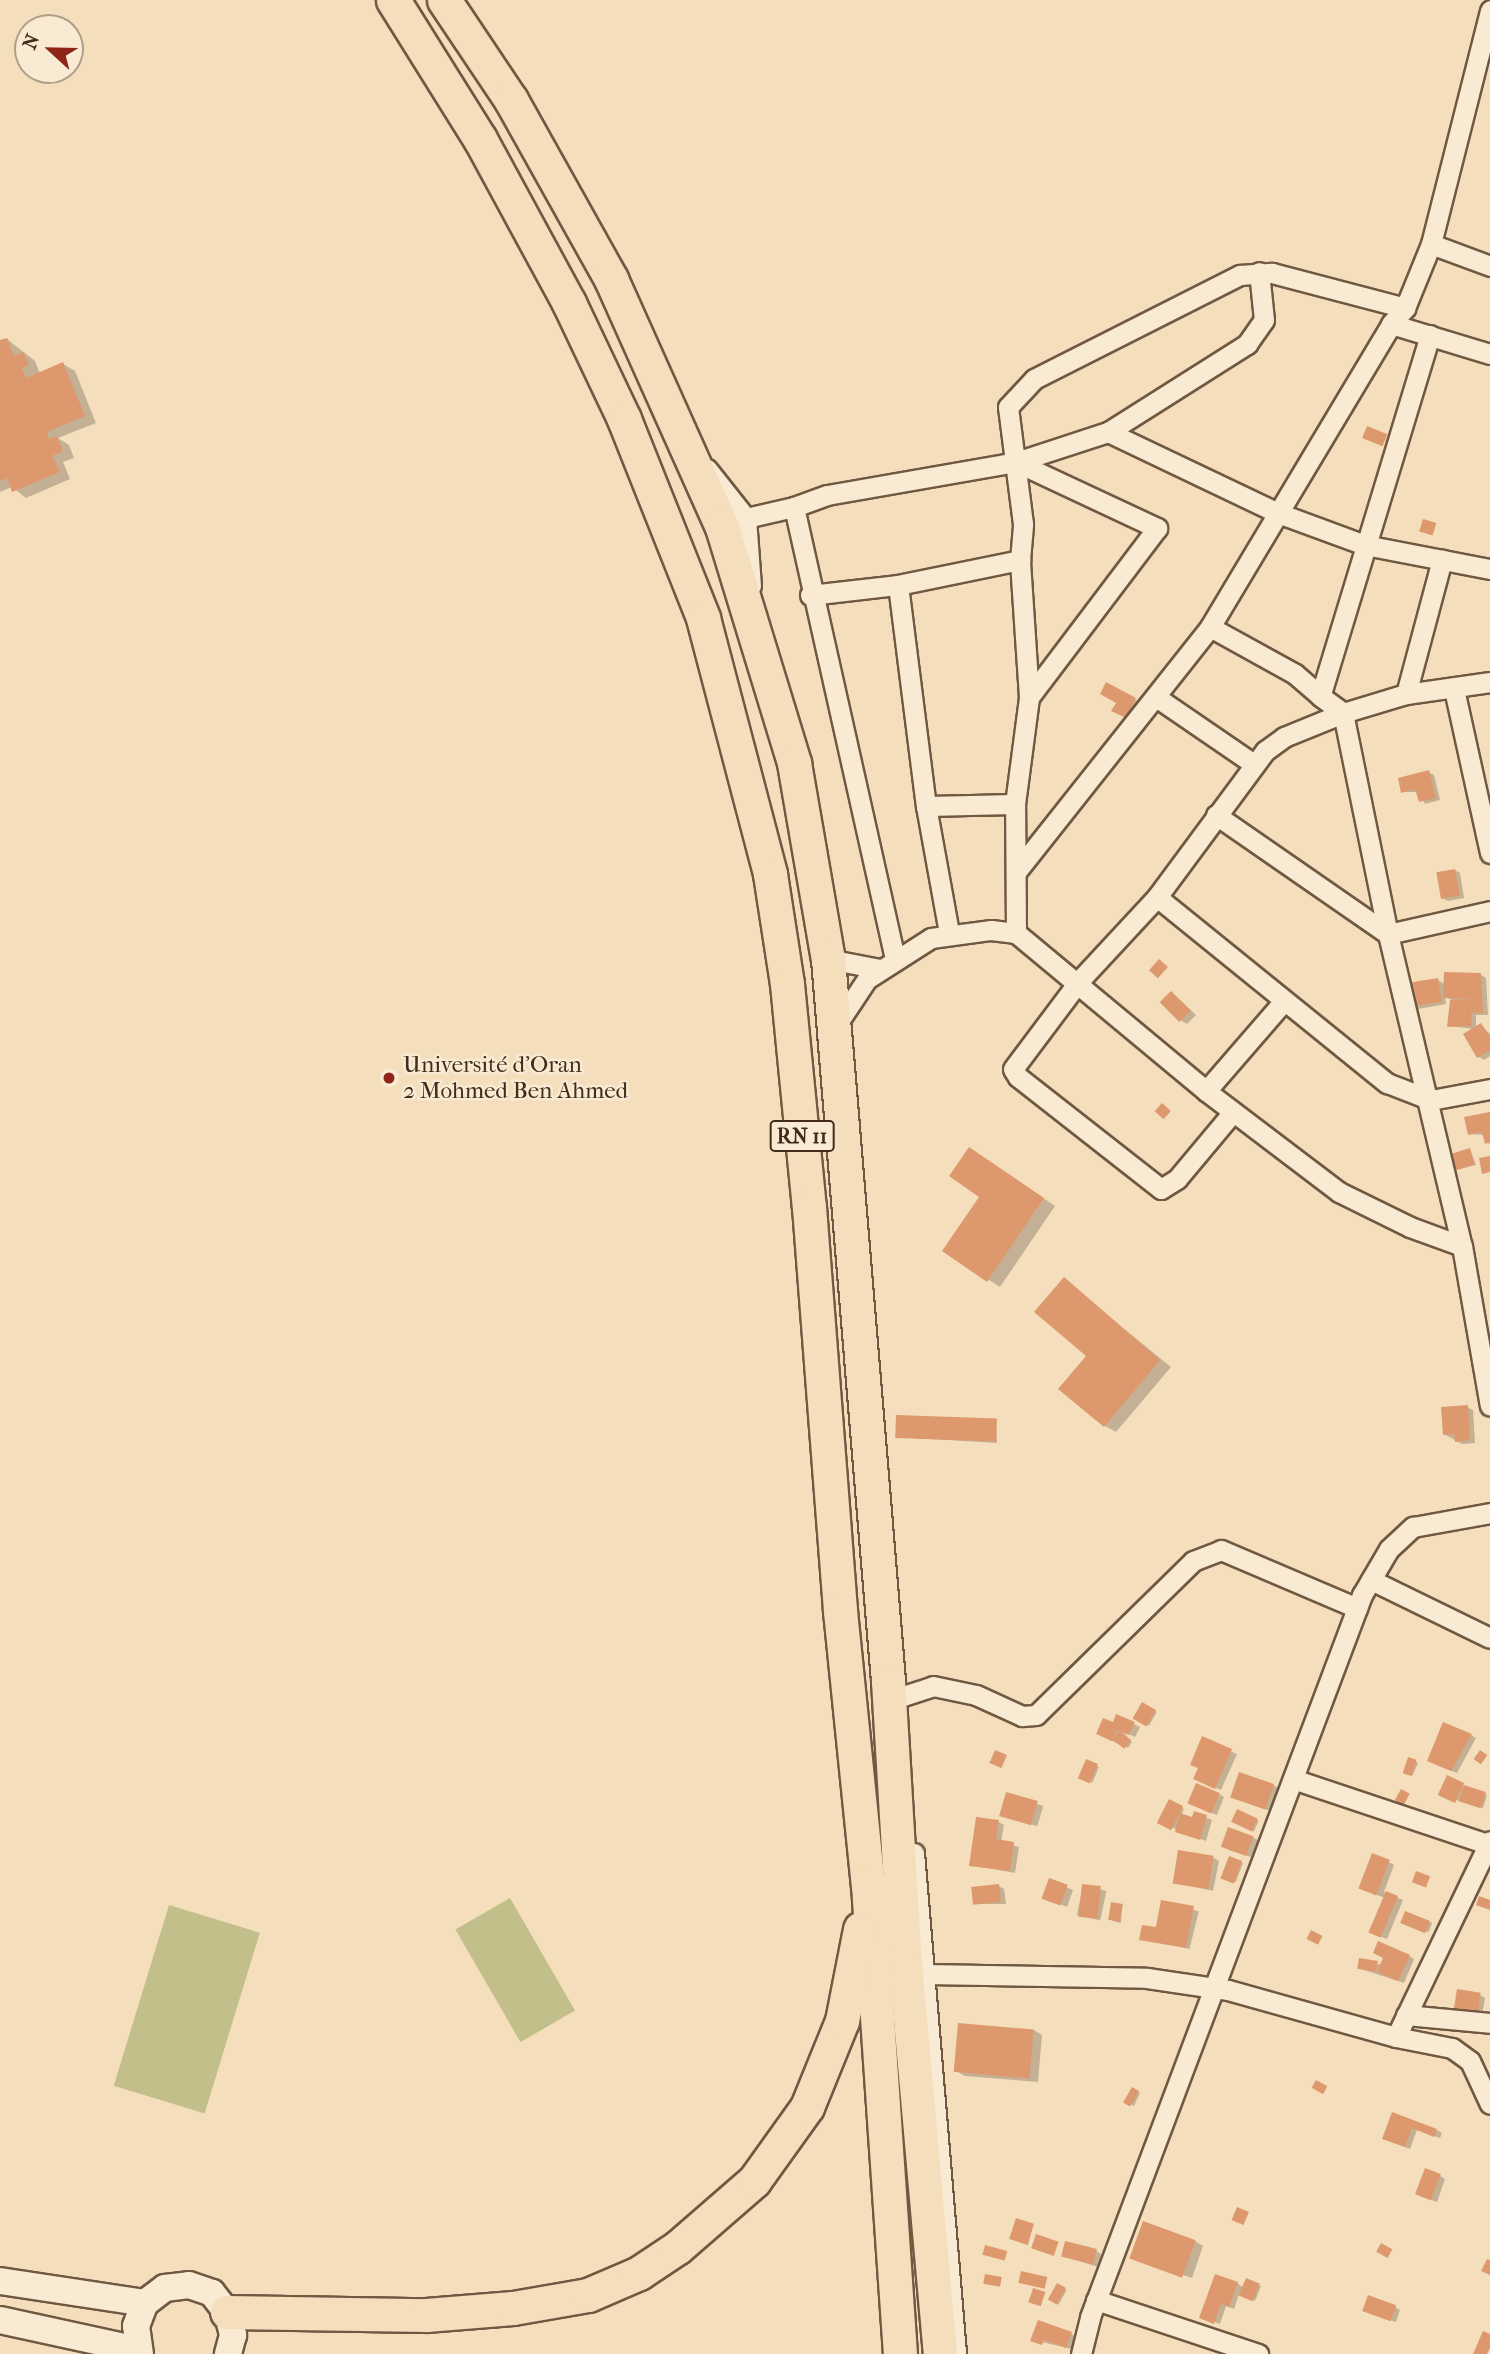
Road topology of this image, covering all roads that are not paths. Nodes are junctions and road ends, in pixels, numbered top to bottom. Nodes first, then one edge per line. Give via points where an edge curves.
1 (393, 0) edge
2 (444, 0) edge
3 (1490, 10) edge
4 (1431, 244) junction
5 (1490, 266) edge
6 (1259, 272) junction
7 (1405, 308) junction
8 (1391, 324) junction
9 (1430, 335) junction
10 (1490, 354) edge
11 (1108, 432) junction
12 (688, 452) junction
13 (1016, 462) junction
14 (794, 506) junction
15 (1278, 513) junction
16 (746, 518) junction
17 (1366, 545) junction
18 (1020, 559) junction
19 (1442, 560) junction
20 (1489, 567) edge
21 (898, 585) junction
22 (810, 595) junction
23 (753, 618) junction
24 (1210, 627) junction
25 (1490, 682) edge
26 (1454, 689) junction
27 (1406, 694) junction
28 (1320, 696) junction
29 (1029, 697) junction
30 (1156, 697) junction
31 (1343, 713) junction
32 (1254, 764) junction
33 (1015, 804) junction
34 (926, 806) junction
35 (1216, 815) junction
36 (1487, 822) edge
37 (1490, 853) edge
38 (1016, 873) junction
39 (1157, 897) junction
40 (1490, 911) edge
41 (949, 932) junction
42 (1016, 933) junction
43 (1388, 934) junction
44 (828, 959) junction
45 (888, 963) junction
46 (1079, 981) junction
47 (1284, 1001) junction
48 (833, 1037) junction
49 (1490, 1089) edge
50 (1206, 1090) junction
51 (1430, 1100) junction
52 (1233, 1112) junction
53 (1462, 1246) junction
54 (1489, 1396) edge
55 (1490, 1513) edge
56 (1371, 1580) junction
57 (1357, 1608) junction
58 (1490, 1638) edge
59 (893, 1689) junction
60 (1293, 1779) junction
61 (1489, 1843) edge
62 (868, 1885) junction
63 (926, 1974) junction
64 (1213, 1987) junction
65 (1406, 2015) junction
66 (1490, 2023) edge
67 (1396, 2038) junction
68 (1490, 2104) edge
69 (0, 2281) edge
70 (1096, 2300) junction
71 (145, 2303) junction
72 (228, 2312) junction
73 (0, 2320) edge
74 (139, 2352) edge
75 (228, 2354) edge
76 (901, 2354) edge
77 (940, 2354) edge
78 (956, 2354) edge
79 (1081, 2354) edge
80 (1258, 2354) edge

1 - 62 highway, RN 11 via 480,139 569,303 624,419 703,618 745,766 770,874 787,984
2 - 12 highway, RN 11 via 511,100 611,279
3 - 4 street
4 - 5 street
4 - 7 street
6 - 7 street
6 - 11 street via 1264,320 1247,344
6 - 13 street via 1240,275 1034,379 1008,407
7 - 8 street
8 - 9 street
8 - 15 street
9 - 10 street
9 - 17 street
11 - 13 street
11 - 15 street
12 - 16 street
12 - 23 highway, RN 11 via 722,527
13 - 14 street via 827,495
13 - 18 street via 1023,524
13 - 29 street via 1157,528
14 - 16 street
14 - 22 street
15 - 17 street
15 - 24 street
16 - 23 street
17 - 19 street
17 - 28 street
18 - 21 street
18 - 29 street
19 - 20 street
19 - 27 street
21 - 22 street
21 - 34 street
22 - 45 street
23 - 44 highway, RN 11 via 794,763
24 - 28 street via 1295,674
24 - 30 street
25 - 26 street
26 - 27 street
26 - 36 street
27 - 31 street
28 - 31 street
29 - 33 street
30 - 32 street
30 - 38 street
31 - 32 street via 1284,737
31 - 43 street
32 - 35 street
33 - 34 street
33 - 38 street
34 - 41 street
35 - 39 street
35 - 43 street
36 - 37 street
38 - 42 street
39 - 46 street
39 - 47 street
40 - 43 street
41 - 42 street
41 - 45 street
42 - 46 street
43 - 51 street
44 - 45 street
44 - 48 highway, RN 11
45 - 48 street via 856,992
46 - 50 street
46 - 52 street via 1013,1069 1018,1077 1161,1189 1177,1179
47 - 50 street
47 - 51 street via 1387,1083
48 - 59 highway, RN 11
49 - 51 street
50 - 52 street
51 - 53 street
52 - 53 street via 1360,1204
53 - 54 street
55 - 56 street via 1413,1527 1389,1549
56 - 57 street
56 - 58 street
57 - 59 street via 1222,1550 1193,1561 1180,1572 1133,1624 1036,1715 1022,1716 976,1695 933,1686
57 - 60 street
59 - 63 street
59 - 77 highway, RN 11 via 905,1963
60 - 61 street
60 - 64 street
61 - 65 street
62 - 72 highway via 842,2021 807,2107 754,2181 678,2247 639,2273 588,2295 513,2308 426,2315
62 - 76 highway, RN 11
63 - 64 street via 1147,1978
63 - 78 street
64 - 67 street via 1300,2007
64 - 70 street
65 - 66 street
65 - 67 street
67 - 68 street via 1462,2053
69 - 71 main road
70 - 79 street
70 - 80 street
71 - 72 main road via 165,2288 189,2285 212,2293
71 - 74 main road via 136,2326
72 - 75 main road via 233,2336
73 - 74 main road

